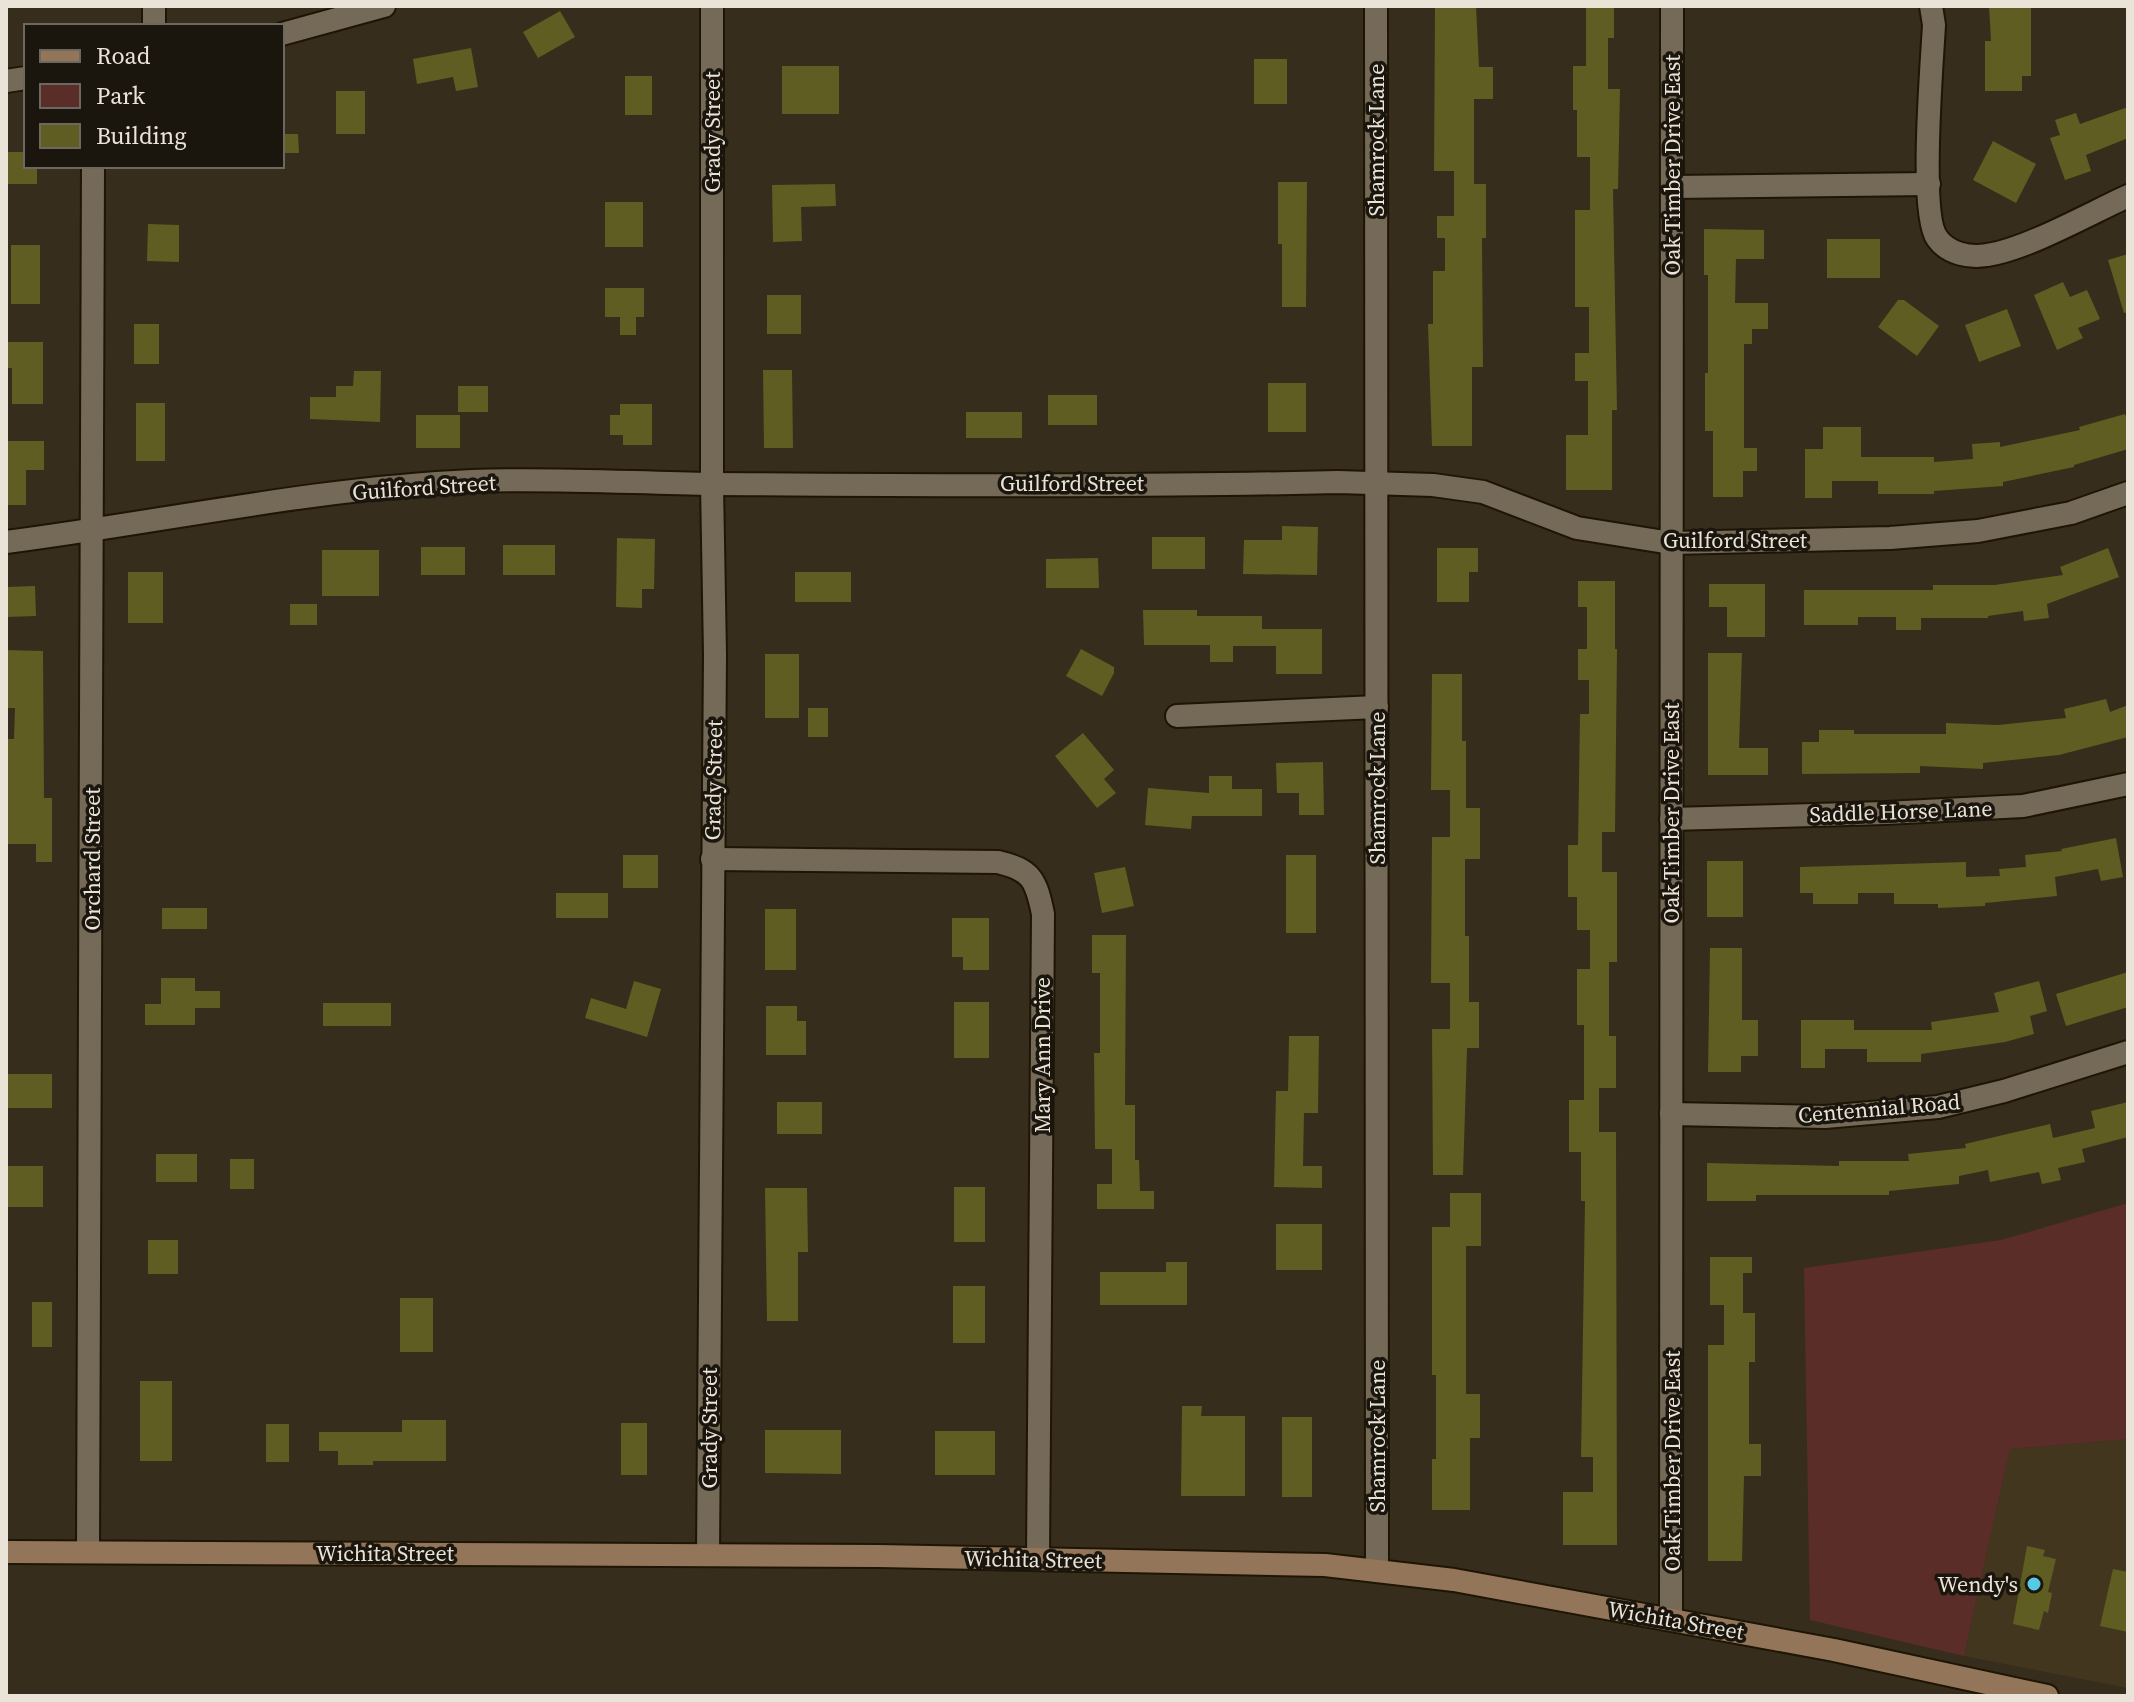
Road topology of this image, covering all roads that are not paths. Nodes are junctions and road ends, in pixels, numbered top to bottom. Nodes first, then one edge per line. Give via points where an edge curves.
1 (384, 6) edge
2 (712, 6) edge
3 (1376, 6) edge
4 (1672, 6) edge
5 (1931, 6) edge
6 (284, 33) edge
7 (93, 168) edge
8 (1929, 184) junction
9 (1672, 187) junction
10 (2128, 196) edge
11 (1376, 483) junction
12 (712, 484) junction
13 (2128, 493) edge
14 (94, 530) junction
15 (6, 542) edge
16 (1671, 543) junction
17 (1377, 707) junction
18 (1177, 716) dead end
19 (2128, 784) edge
20 (1671, 819) junction
21 (712, 859) junction
22 (2128, 1052) edge
23 (1671, 1114) junction
24 (6, 1552) edge
25 (88, 1552) junction
26 (708, 1555) junction
27 (1038, 1558) junction
28 (1377, 1571) junction
29 (1671, 1619) junction
30 (2047, 1696) edge

1 - 6 street
2 - 12 street, Grady Street
3 - 11 street, Shamrock Lane
4 - 9 street, Oak Timber Drive East
5 - 8 street
7 - 14 street, Orchard Street
8 - 9 street
8 - 10 street via 1936,237 1945,247 1973,257 2029,241
9 - 16 street, Oak Timber Drive East
11 - 12 street, Guilford Street
11 - 16 street, Guilford Street via 1483,492 1577,528
11 - 17 street, Shamrock Lane
12 - 14 street, Guilford Street via 473,481 361,490
12 - 21 street, Grady Street
13 - 16 street, Guilford Street via 2071,513 1978,531
14 - 15 street, Guilford Street
14 - 25 street, Orchard Street
16 - 20 street, Oak Timber Drive East
17 - 18 street
17 - 28 street, Shamrock Lane
19 - 20 street, Saddle Horse Lane via 2023,806
20 - 23 street, Oak Timber Drive East
21 - 26 street, Grady Street
21 - 27 street, Mary Ann Drive via 998,862 1022,868 1037,886 1043,914
22 - 23 street, Centennial Road via 1938,1107 1825,1117
23 - 29 street, Oak Timber Drive East
24 - 25 main road, Wichita Street
25 - 26 main road, Wichita Street
26 - 27 main road, Wichita Street
27 - 28 main road, Wichita Street via 1325,1565
28 - 29 main road, Wichita Street
29 - 30 main road, Wichita Street

